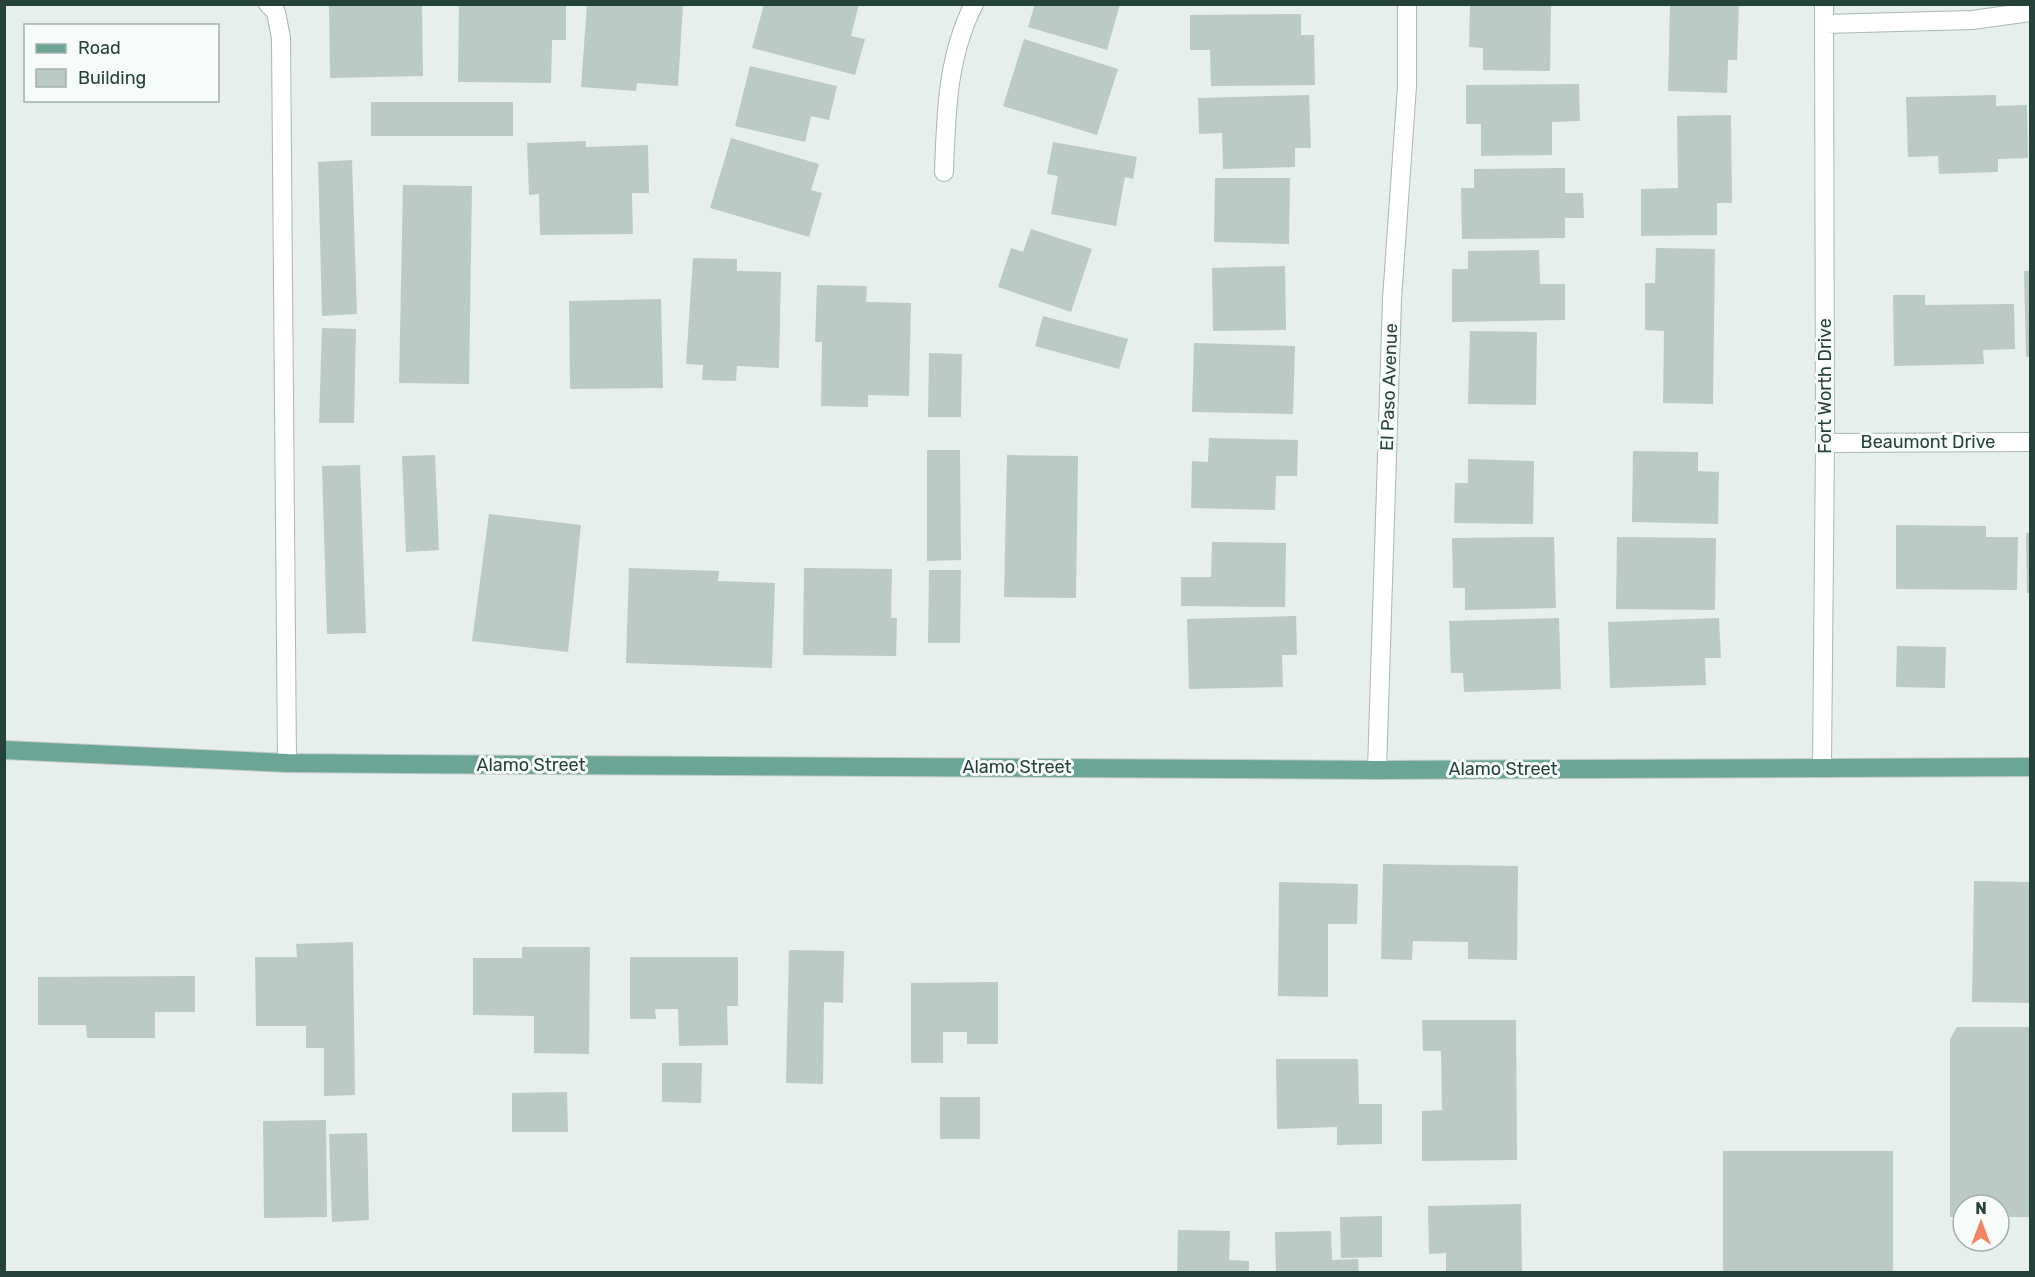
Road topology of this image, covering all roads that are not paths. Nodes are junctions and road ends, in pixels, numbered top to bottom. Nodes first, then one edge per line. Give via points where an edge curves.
1 (268, 4) edge
2 (974, 4) edge
3 (1407, 4) edge
4 (1824, 4) edge
5 (2031, 12) edge
6 (1824, 24) junction
7 (944, 172) dead end
8 (2031, 442) edge
9 (1826, 443) junction
10 (4, 750) edge
11 (287, 763) junction
12 (1822, 767) junction
13 (2031, 767) edge
14 (1377, 770) junction

1 - 11 street via 276,12 281,38
2 - 7 street via 965,22 947,89
3 - 14 street, El Paso Avenue via 1407,86 1392,299
4 - 6 street, Fort Worth Drive
5 - 6 street via 1972,20
6 - 9 street, Fort Worth Drive
8 - 9 street, Beaumont Drive
9 - 12 street, Fort Worth Drive
10 - 11 main road, Alamo Street
11 - 14 main road, Alamo Street
12 - 13 main road, Alamo Street
12 - 14 main road, Alamo Street

